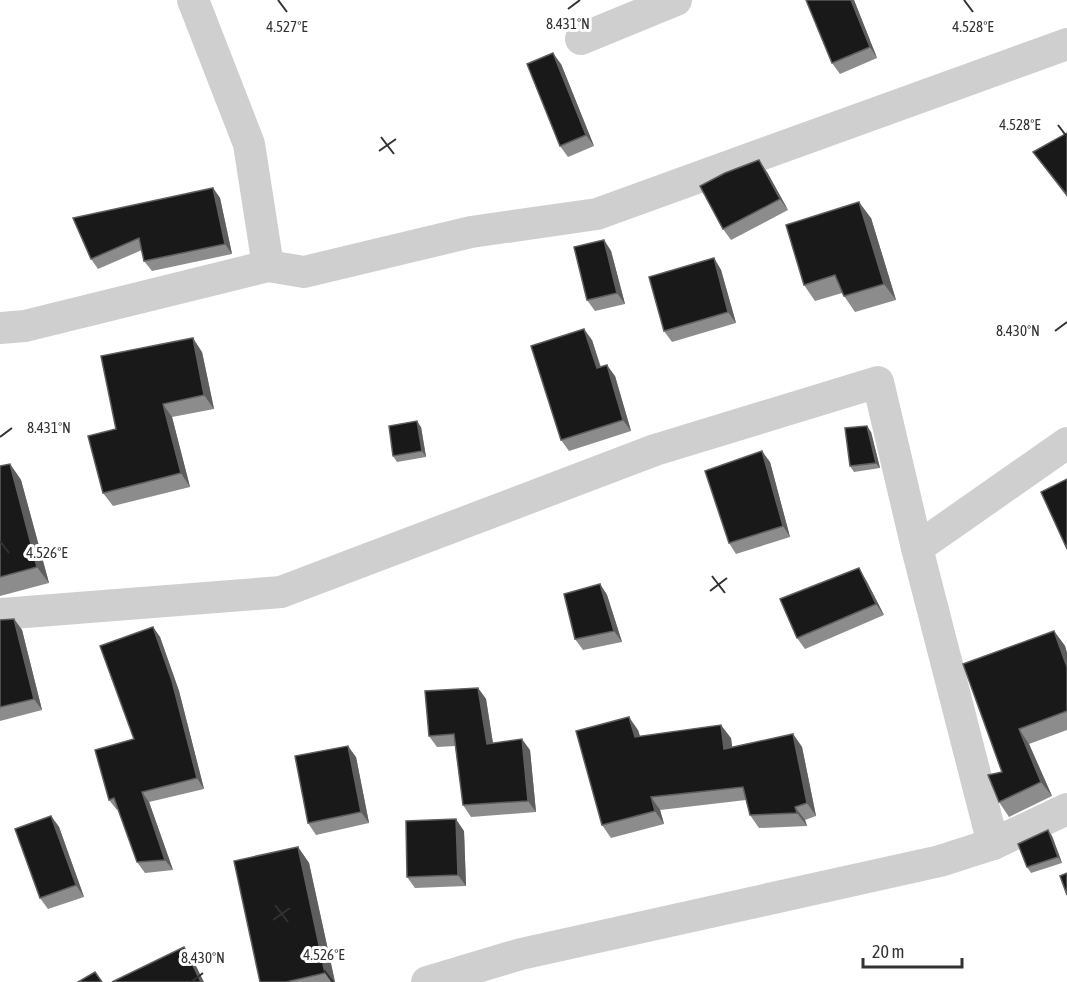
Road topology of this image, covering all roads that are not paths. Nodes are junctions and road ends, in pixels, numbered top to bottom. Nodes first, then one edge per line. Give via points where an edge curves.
1 (193, 0) edge
2 (676, 0) edge
3 (581, 39) dead end
4 (1067, 44) edge
5 (268, 266) junction
6 (0, 328) edge
7 (1067, 443) edge
8 (917, 548) junction
9 (0, 614) edge
10 (1067, 809) edge
11 (993, 844) junction
12 (427, 982) edge

1 - 5 street via 249,144
2 - 3 street
4 - 5 street via 597,214 471,232 303,272
5 - 6 street via 25,326
7 - 8 street
8 - 9 street via 878,382 655,450 281,592
8 - 11 street
10 - 11 street
11 - 12 street via 940,861 521,954

